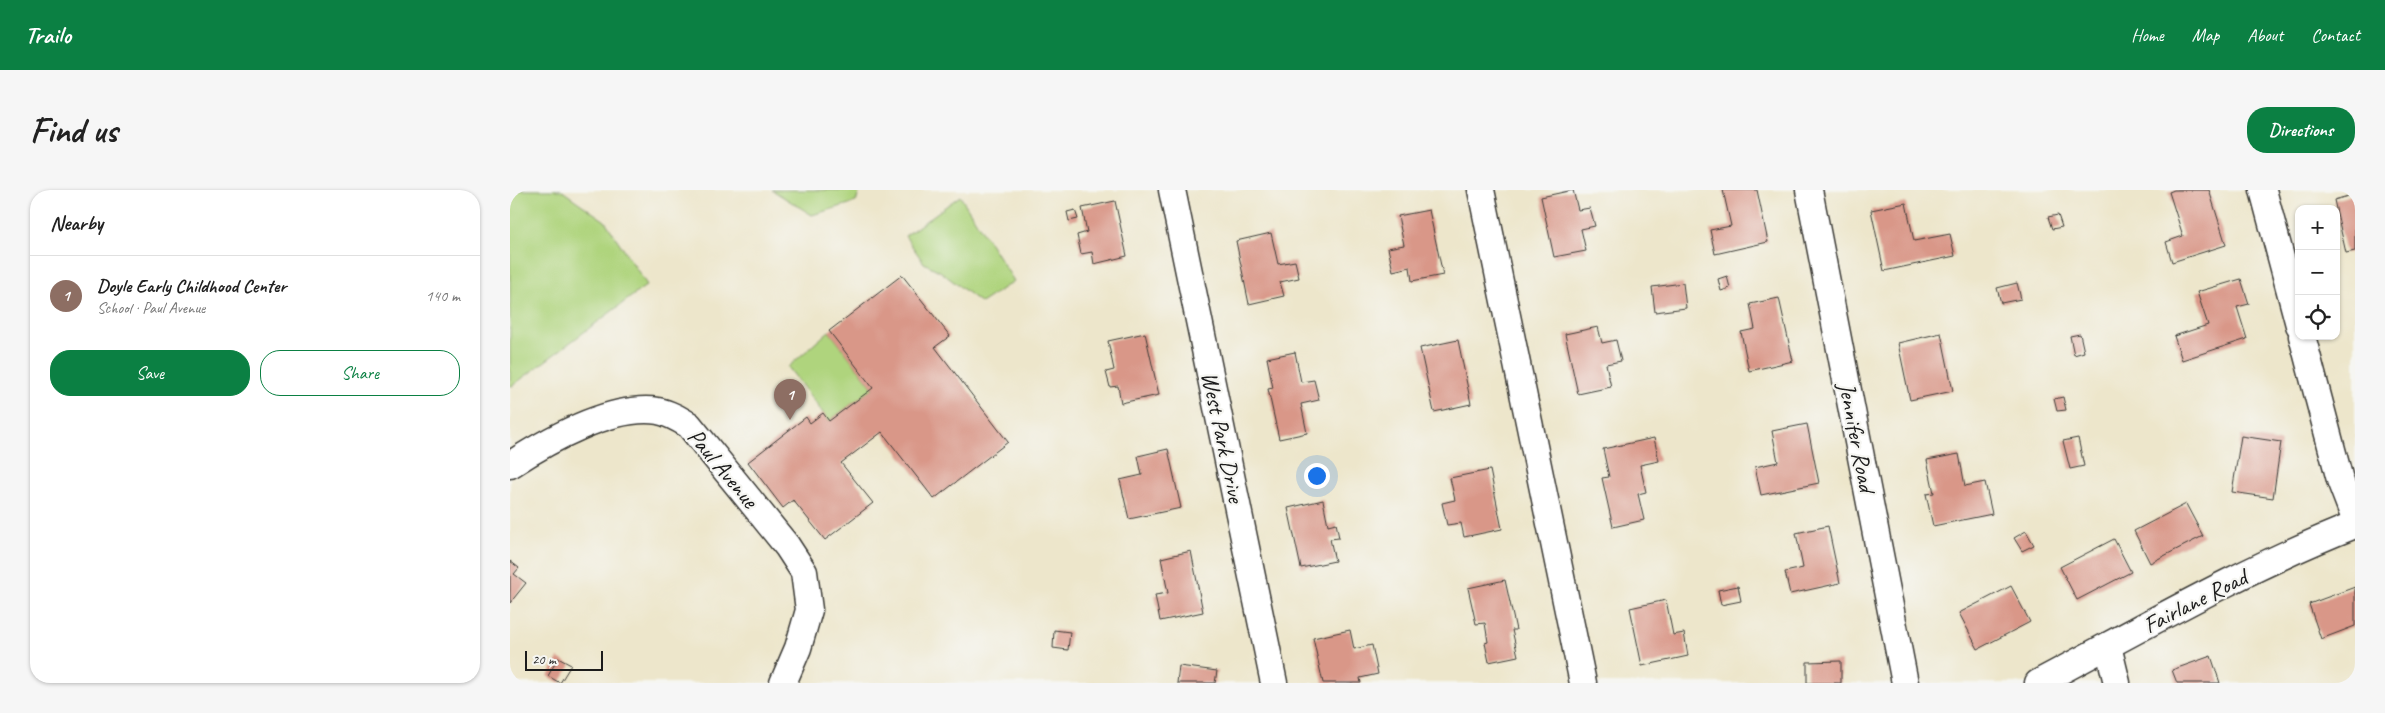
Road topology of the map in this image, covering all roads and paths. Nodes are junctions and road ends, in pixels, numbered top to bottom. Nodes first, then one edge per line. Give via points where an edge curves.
1 (1172, 190) edge
2 (1481, 190) edge
3 (1809, 190) edge
4 (2262, 190) edge
5 (2295, 310) edge
6 (2303, 340) edge
7 (510, 465) edge
8 (2355, 519) edge
9 (2355, 525) edge
10 (2108, 646) junction
11 (783, 683) edge
12 (1274, 683) edge
13 (1583, 683) edge
14 (1905, 683) edge
15 (2038, 683) edge
16 (2117, 683) edge

1 - 12 street, West Park Drive
2 - 13 street
3 - 14 street, Jennifer Road
4 - 5 street
6 - 8 street via 2340,480
7 - 11 street, Paul Avenue via 556,438 616,415 640,410 658,412 689,425 787,546 804,572 808,610 798,648
9 - 10 street, Fairlane Road via 2290,553
10 - 15 street, Fairlane Road
10 - 16 street

